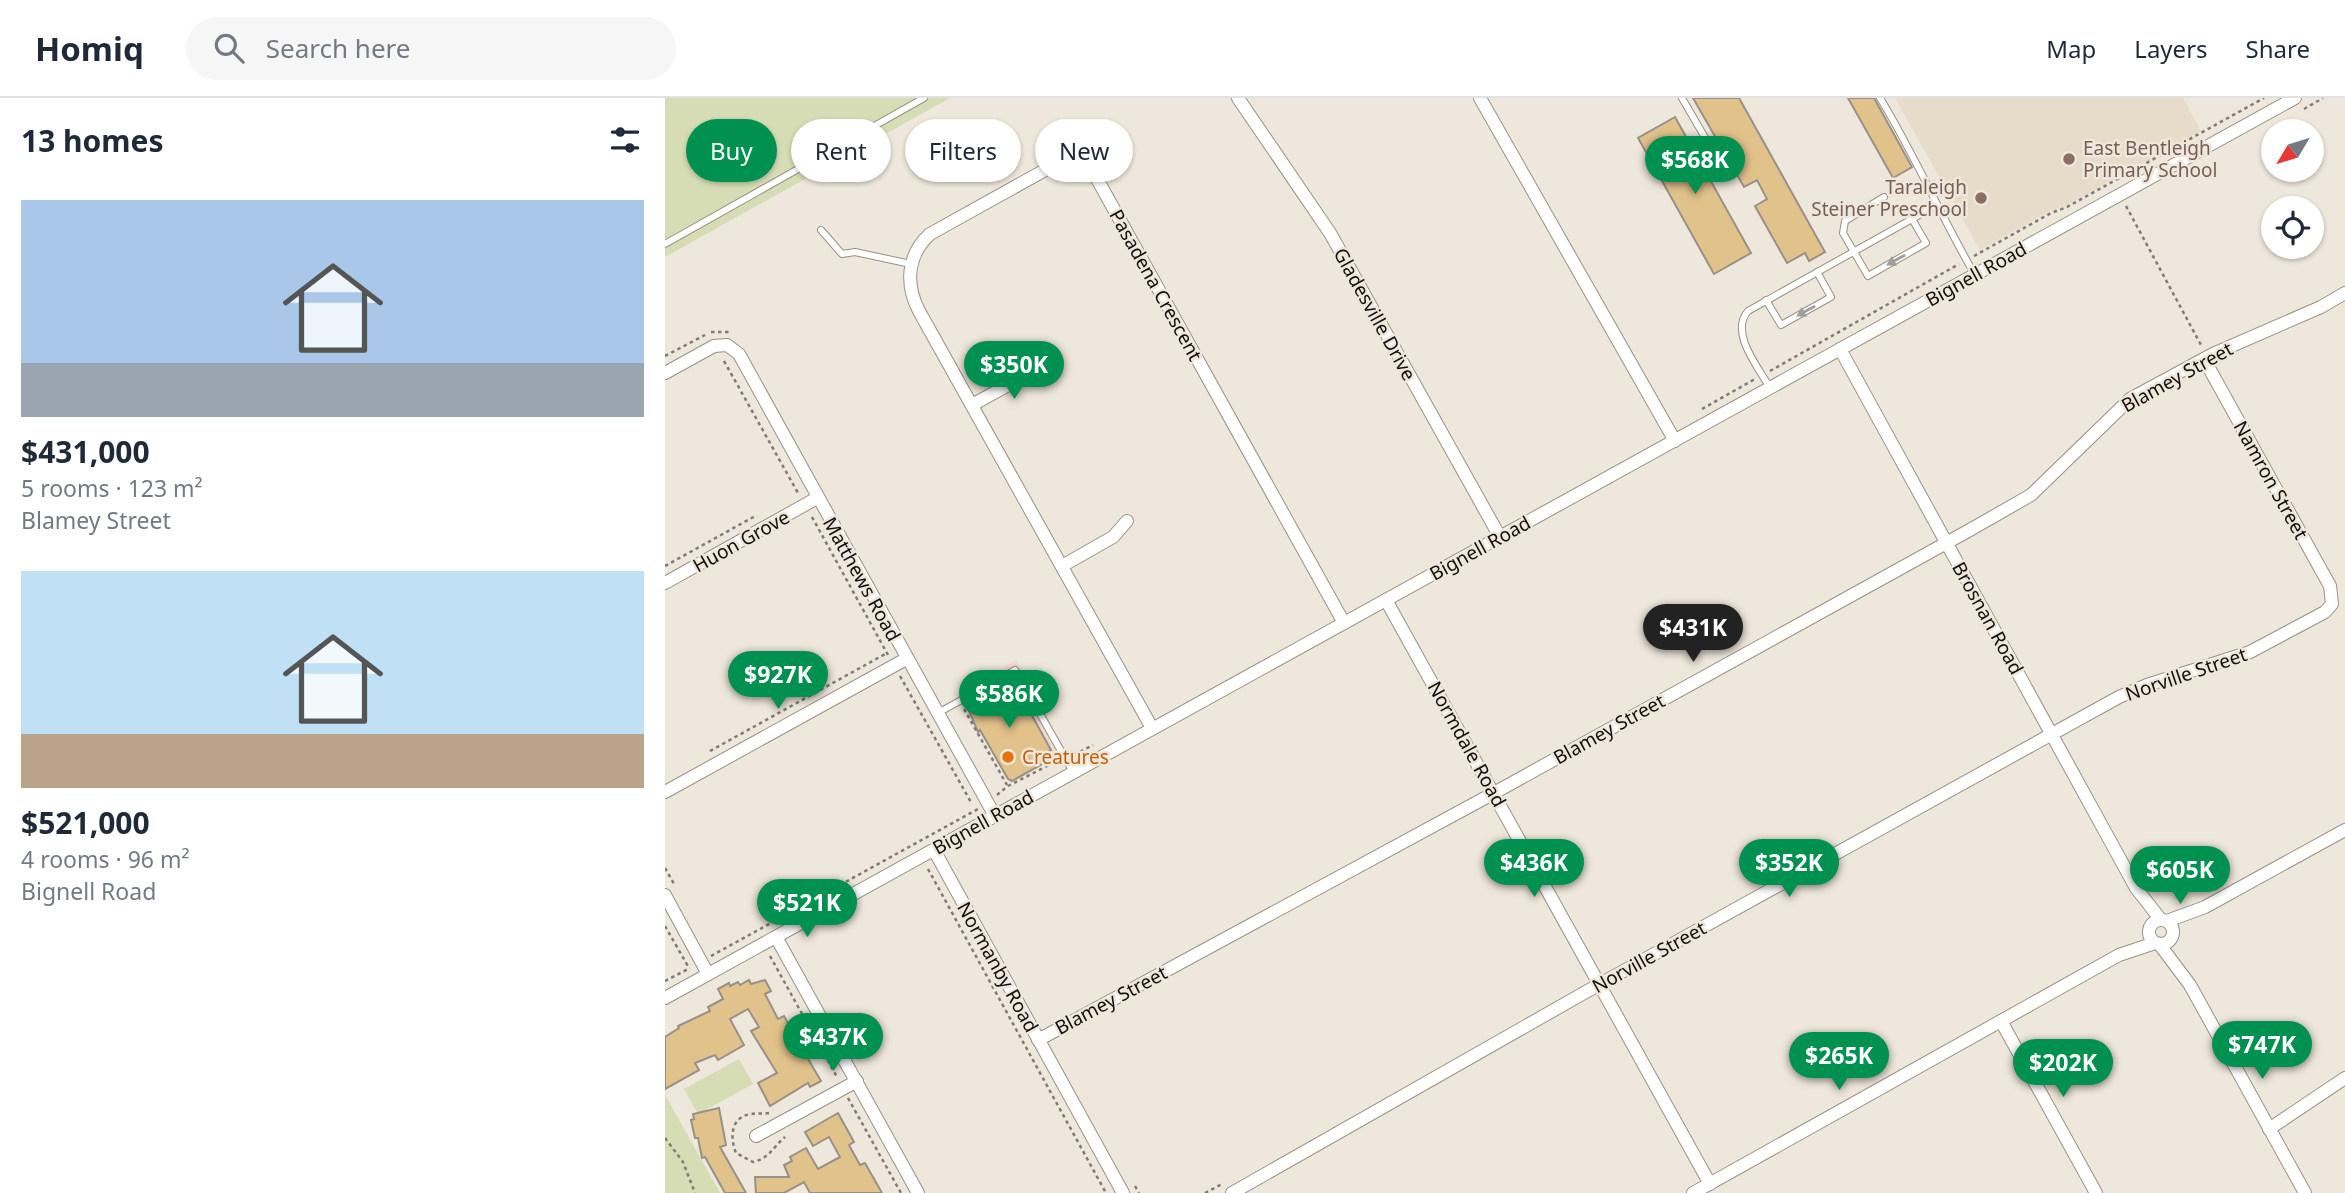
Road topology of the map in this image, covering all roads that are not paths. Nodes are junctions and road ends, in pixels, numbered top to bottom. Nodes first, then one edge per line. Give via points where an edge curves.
1 (924, 98) edge
2 (1238, 98) edge
3 (1480, 98) edge
4 (1682, 98) edge
5 (1880, 98) edge
6 (2291, 99) edge
7 (1722, 167) dead end
8 (1884, 197) dead end
9 (1937, 205) junction
10 (1912, 219) junction
11 (821, 230) dead end
12 (665, 244) edge
13 (1854, 251) junction
14 (911, 264) junction
15 (1817, 272) junction
16 (1975, 275) junction
17 (2345, 293) edge
18 (1766, 300) junction
19 (1840, 349) junction
20 (2204, 359) junction
21 (1039, 368) dead end
22 (665, 373) edge
23 (1770, 388) junction
24 (972, 405) junction
25 (1675, 441) junction
26 (817, 498) junction
27 (1127, 521) dead end
28 (1500, 537) junction
29 (1947, 543) junction
30 (1062, 566) junction
31 (665, 583) edge
32 (1386, 600) junction
33 (2332, 604) joint
34 (1343, 623) junction
35 (907, 659) junction
36 (938, 713) junction
37 (1152, 728) junction
38 (2051, 735) junction
39 (1073, 772) junction
40 (665, 792) edge
41 (1494, 792) junction
42 (995, 816) junction
43 (2345, 830) edge
44 (934, 850) junction
45 (665, 895) edge
46 (2161, 932) junction
47 (776, 937) junction
48 (708, 974) junction
49 (1600, 984) junction
50 (665, 998) edge
51 (2001, 1021) junction
52 (1038, 1040) junction
53 (2345, 1078) edge
54 (857, 1082) junction
55 (2269, 1129) junction
56 (756, 1136) dead end
57 (1703, 1189) edge
58 (918, 1193) edge
59 (1123, 1193) edge
60 (1232, 1193) edge
61 (2096, 1193) edge
62 (2305, 1193) edge

1 - 12 lane
2 - 28 street, Gladesville Drive via 1330,233
3 - 25 street
4 - 7 lane
5 - 9 lane
6 - 16 street, Bignell Road
8 - 13 lane via 1845,221 1843,233
9 - 10 lane
9 - 16 lane
10 - 13 lane
10 -> 13 lane via 1926,243 1868,276
11 - 14 lane via 842,254 855,252
13 - 15 lane
14 - 24 street via 914,301
14 - 34 street, Pasadena Crescent via 923,240 938,229 1081,149
15 - 18 lane
15 -> 18 lane via 1831,297 1781,325
16 - 19 street, Bignell Road
17 - 20 street, Blamey Street
18 - 23 lane via 1748,311 1741,327
19 - 23 street, Bignell Road
19 - 29 street, Brosnan Road
20 - 29 street, Blamey Street via 2130,399 2031,495
20 - 33 street, Namron Street via 2330,586
21 - 24 street
22 - 26 street, Matthews Road via 714,346 739,354
23 - 25 street, Bignell Road
24 - 30 street
25 - 28 street, Bignell Road
26 - 31 street, Huon Grove
26 - 35 street, Matthews Road
27 - 30 street via 1113,537
28 - 32 street, Bignell Road
29 - 38 street, Brosnan Road
29 - 41 street, Blamey Street
30 - 37 street
32 - 34 street, Bignell Road
32 - 41 street, Normdale Road
33 - 38 street, Norville Street via 2259,648 2134,690
34 - 37 street, Bignell Road
35 - 36 street, Matthews Road
35 - 40 street
36 - 39 lane via 1015,670
36 - 42 street, Matthews Road
37 - 39 street, Bignell Road
38 - 46 street, Brosnan Road
38 - 49 street, Norville Street
39 - 42 street, Bignell Road
41 - 49 street, Normdale Road
41 - 52 street, Blamey Street
42 - 44 street, Bignell Road
43 - 46 street
44 - 47 street, Bignell Road
44 - 52 street, Normanby Road
45 - 48 street
46 - 51 street
46 - 55 street, Brosnan Road
47 - 48 street, Bignell Road
47 - 54 street
48 - 50 street, Bignell Road
49 - 57 street, Normdale Road
49 - 60 street, Norville Street
51 - 57 street
51 - 61 street
52 - 59 street, Normanby Road
53 - 55 street
54 - 56 street
54 - 58 street
55 - 62 street, Brosnan Road

